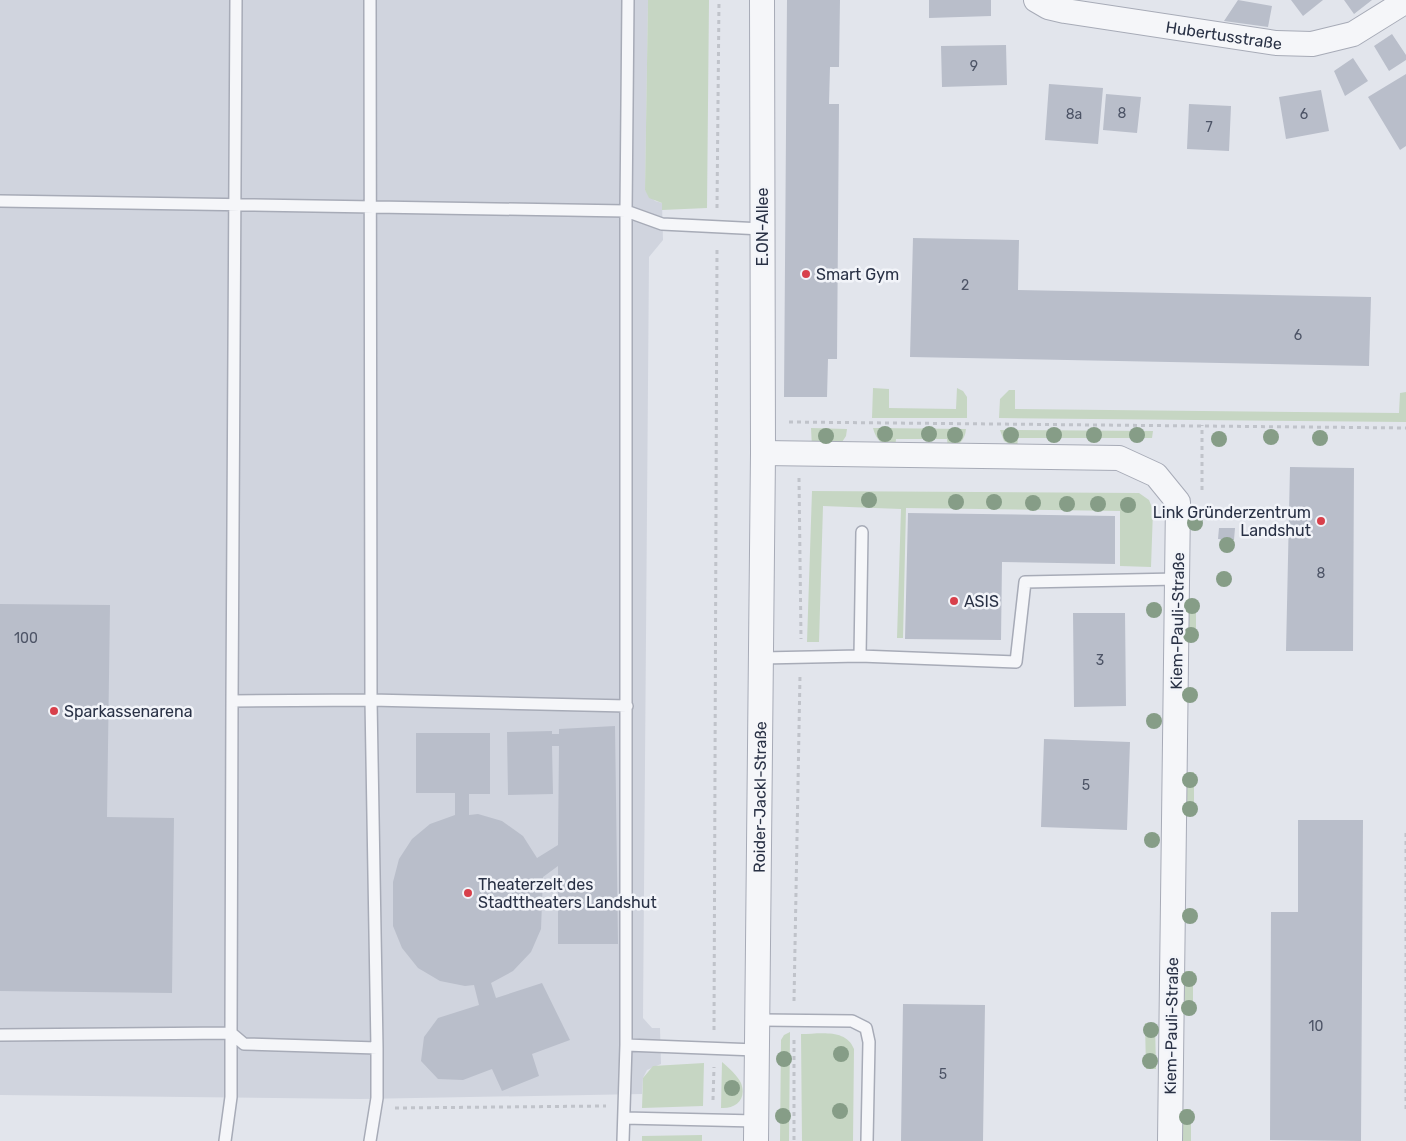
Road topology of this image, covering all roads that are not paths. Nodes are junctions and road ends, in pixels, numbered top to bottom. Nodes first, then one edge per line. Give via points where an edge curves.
1 (236, 0) edge
2 (370, 0) edge
3 (628, 0) edge
4 (762, 0) edge
5 (1036, 0) edge
6 (1406, 1) edge
7 (0, 201) edge
8 (234, 203) junction
9 (369, 206) junction
10 (626, 211) junction
11 (762, 229) junction
12 (763, 453) junction
13 (862, 532) dead end
14 (1178, 580) junction
15 (860, 656) junction
16 (760, 658) junction
17 (370, 700) junction
18 (232, 701) junction
19 (627, 706) junction
20 (757, 1020) junction
21 (231, 1033) junction
22 (0, 1035) edge
23 (626, 1045) junction
24 (377, 1048) junction
25 (756, 1050) junction
26 (624, 1118) junction
27 (756, 1131) edge
28 (225, 1141) edge
29 (370, 1141) edge
30 (623, 1141) edge
31 (868, 1141) edge
32 (1170, 1141) edge

1 - 8 lane
2 - 9 lane
3 - 10 lane
4 - 11 street, E.ON-Allee
5 - 6 street, Hubertusstraße via 1065,11 1276,43 1312,44 1353,34
7 - 8 lane
8 - 9 lane
8 - 18 lane
9 - 10 lane
9 - 17 lane
10 - 11 lane via 662,224
10 - 19 lane
11 - 12 street, E.ON-Allee
12 - 14 street, Kiem-Pauli-Straße via 1119,458 1156,475 1178,502
12 - 16 street, Roider-Jackl-Straße
13 - 15 lane
14 - 15 lane via 1025,582 1016,662
14 - 32 street, Kiem-Pauli-Straße
15 - 16 lane
16 - 20 street, Roider-Jackl-Straße
17 - 18 lane
17 - 19 lane
17 - 24 lane
18 - 21 lane
19 - 23 lane
20 - 25 street, Roider-Jackl-Straße
20 - 31 lane via 852,1021 866,1028 869,1042
21 - 22 lane
21 - 24 lane via 244,1044
21 - 28 lane via 231,1097
23 - 25 lane
23 - 26 lane
24 - 29 lane via 376,1109
25 - 27 street, Roider-Jackl-Straße
26 - 27 lane via 713,1120
26 - 30 lane

